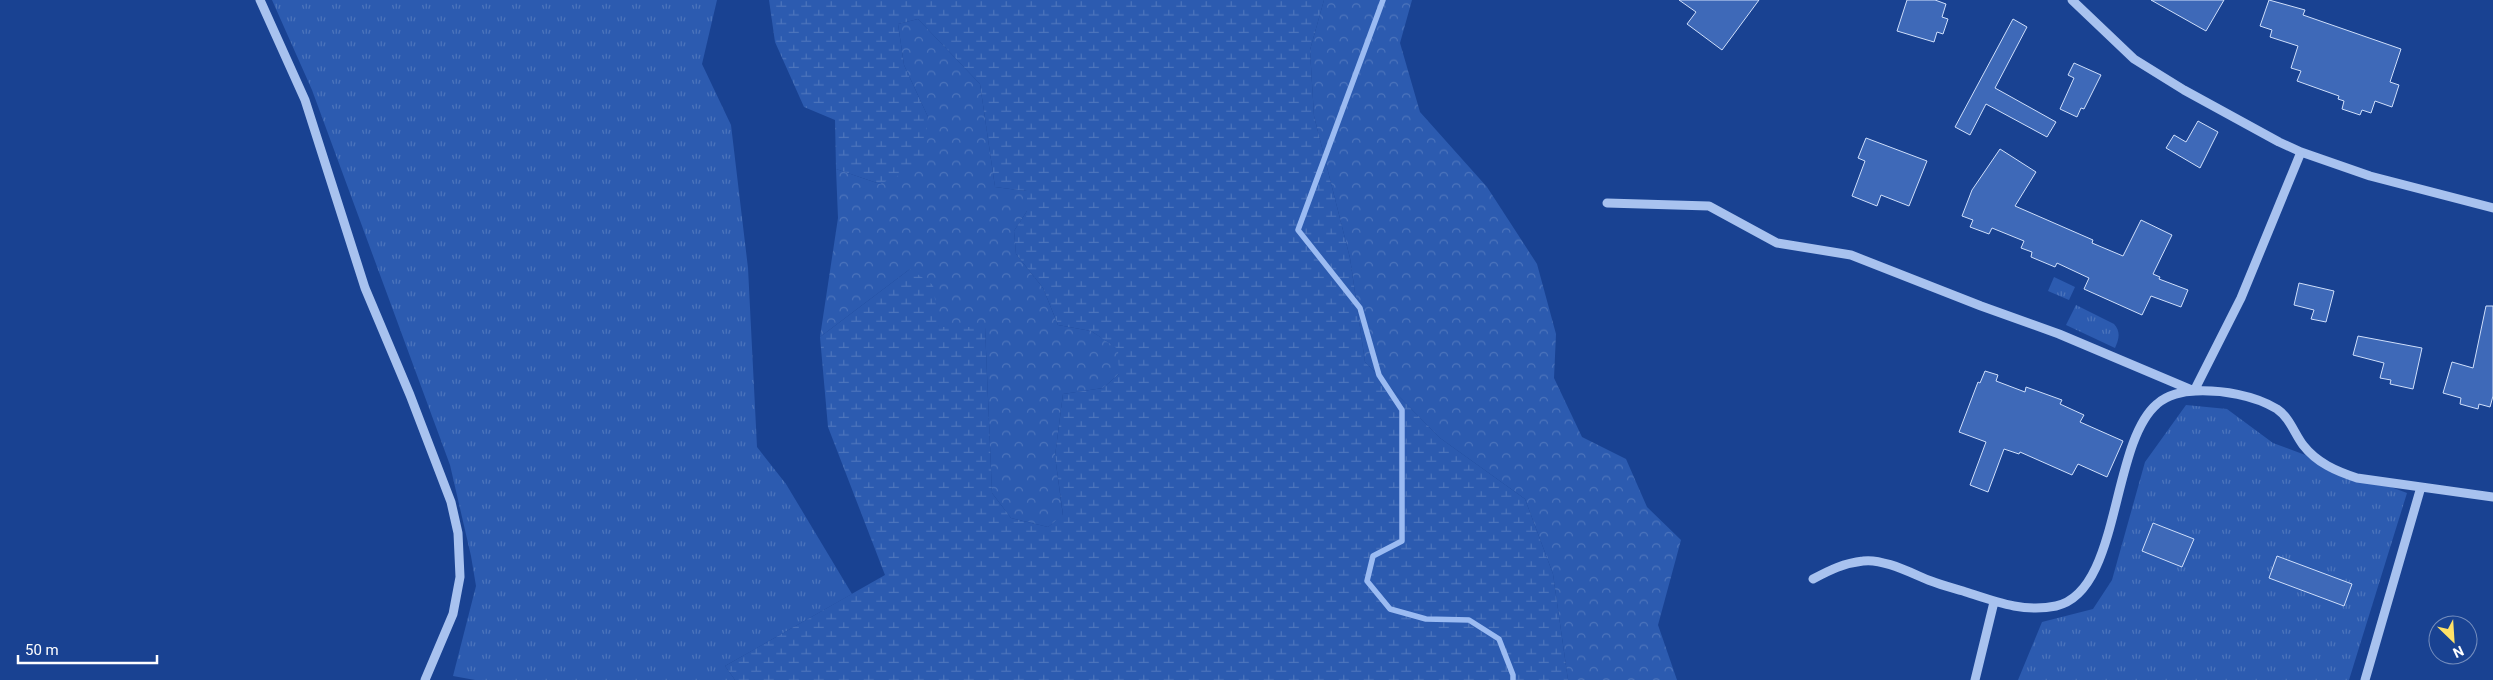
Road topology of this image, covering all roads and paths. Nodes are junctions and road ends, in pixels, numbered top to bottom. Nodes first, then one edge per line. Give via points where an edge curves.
1 (260, 0) edge
2 (2074, 0) edge
3 (2301, 152) junction
4 (1606, 203) dead end
5 (2493, 208) edge
6 (2194, 391) junction
7 (2421, 487) junction
8 (2493, 497) edge
9 (1813, 579) dead end
10 (1994, 602) junction
11 (425, 680) edge
12 (1975, 680) edge
13 (2365, 680) edge

1 - 11 street via 305,100 364,288 451,502 458,533 460,576 453,614
2 - 3 street via 2134,58 2184,90
3 - 5 street via 2370,176
3 - 6 street via 2241,298
4 - 6 street via 1709,206 1777,242 1851,254 2059,334
6 - 7 street via 2228,392 2276,409 2288,419 2303,445 2336,471 2357,478
6 - 10 street via 2175,394 2157,404 2141,425 2100,555 2081,592 2070,601 2041,608 2017,608
7 - 8 street
7 - 13 street
9 - 10 street via 1839,566 1865,560 1905,569 1932,582
10 - 12 street

